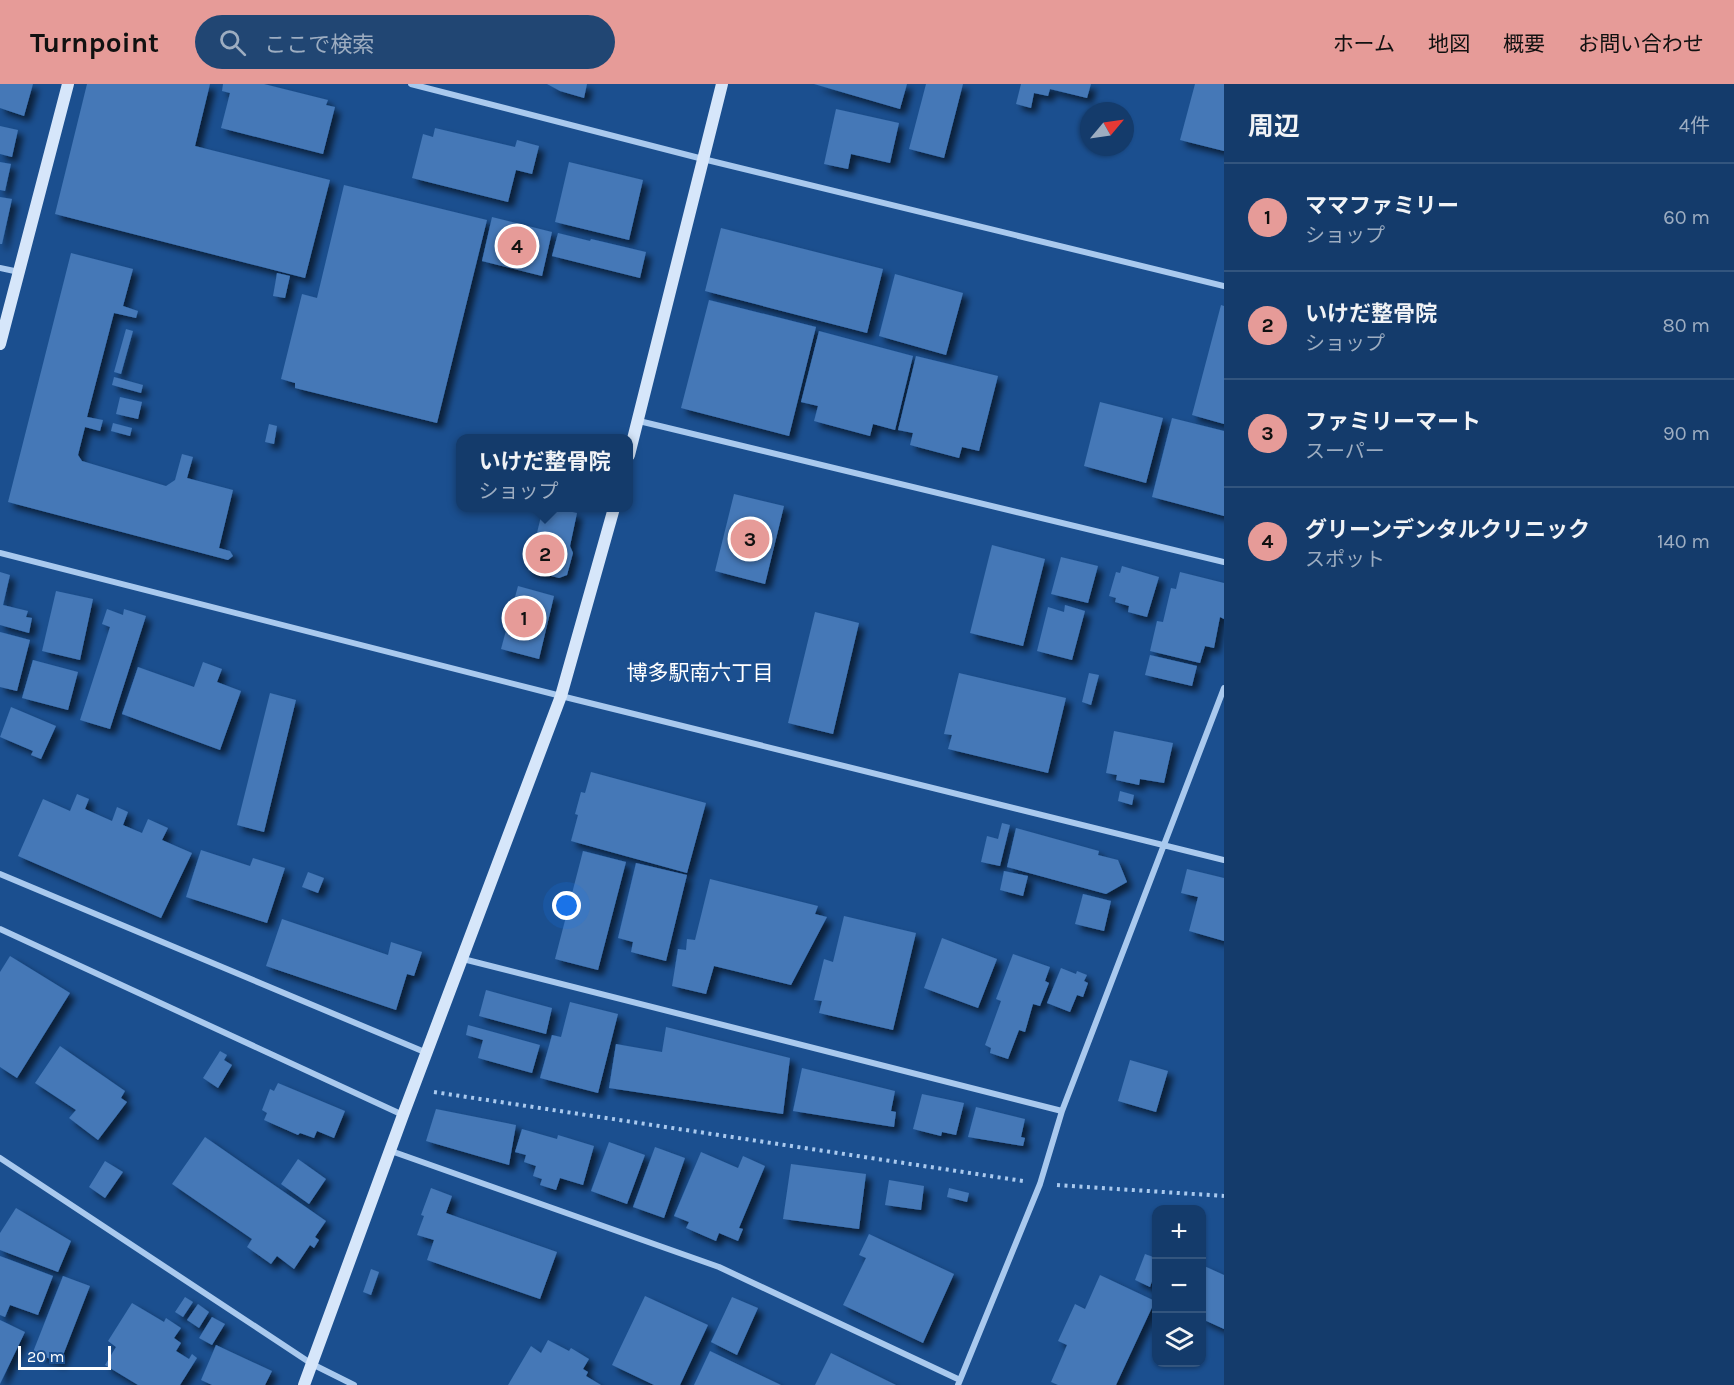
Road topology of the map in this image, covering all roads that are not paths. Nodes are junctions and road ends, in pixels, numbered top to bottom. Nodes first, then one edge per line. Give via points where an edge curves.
1 (68, 84) edge
2 (411, 84) edge
3 (722, 84) edge
4 (703, 159) junction
5 (0, 268) edge
6 (19, 273) junction
7 (1224, 286) edge
8 (0, 344) edge
9 (639, 421) junction
10 (633, 441) edge
11 (613, 512) edge
12 (0, 553) edge
13 (1224, 562) edge
14 (1224, 688) edge
15 (561, 696) junction
16 (1164, 845) junction
17 (1224, 860) edge
18 (0, 874) edge
19 (0, 929) edge
20 (463, 959) junction
21 (427, 1053) junction
22 (1062, 1112) junction
23 (403, 1115) junction
24 (391, 1151) junction
25 (0, 1158) edge
26 (312, 1364) junction
27 (959, 1382) edge
28 (303, 1385) edge
29 (354, 1385) edge

1 - 6 street
2 - 4 street
3 - 4 street
4 - 7 street
4 - 9 street
5 - 6 street
6 - 8 street
9 - 10 street
9 - 13 street
11 - 15 street
12 - 15 street
14 - 16 street
15 - 16 street
15 - 20 street
16 - 17 street
16 - 22 street
18 - 21 street
19 - 23 street
20 - 21 street
20 - 22 street
21 - 23 street
22 - 27 street via 1040,1184
23 - 24 street
24 - 26 street
24 - 27 street via 719,1267
25 - 26 street
26 - 28 street
26 - 29 street

